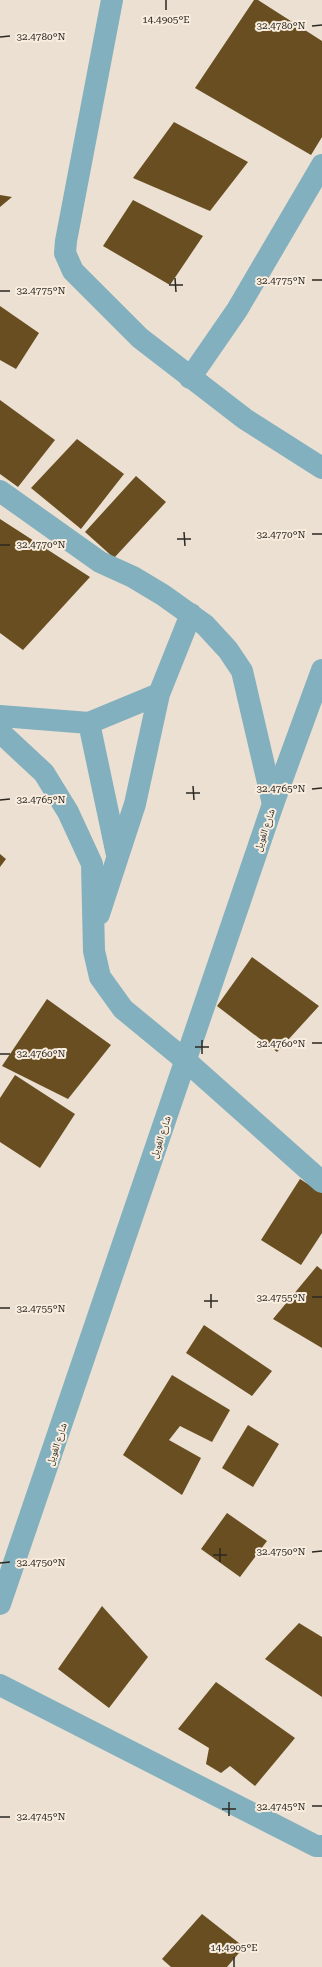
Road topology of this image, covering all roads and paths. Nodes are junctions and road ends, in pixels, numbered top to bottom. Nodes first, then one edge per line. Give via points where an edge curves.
1 (112, 0) edge
2 (322, 165) edge
3 (190, 378) junction
4 (322, 468) edge
5 (0, 491) edge
6 (190, 614) junction
7 (322, 670) edge
8 (159, 694) junction
9 (0, 716) edge
10 (89, 723) junction
11 (0, 732) edge
12 (273, 804) junction
13 (118, 857) junction
14 (95, 929) junction
15 (185, 1060) junction
16 (322, 1182) edge
17 (0, 1604) edge
18 (0, 1685) edge
19 (322, 1846) edge

1 - 3 street via 65,253 77,276 140,338
2 - 3 street via 237,310
3 - 4 street via 245,419
5 - 6 street via 100,562 163,594
6 - 8 street
6 - 12 street via 205,625 228,650 242,671
7 - 12 street, شارع الغويل
8 - 10 street
8 - 13 street via 135,804
9 - 10 street
10 - 13 street
11 - 14 street via 44,773 68,812 92,864
12 - 15 street, شارع الغويل
13 - 14 street
14 - 15 street via 94,951 100,977 123,1008
15 - 16 street
15 - 17 street, شارع الغويل
18 - 19 street via 316,1846

